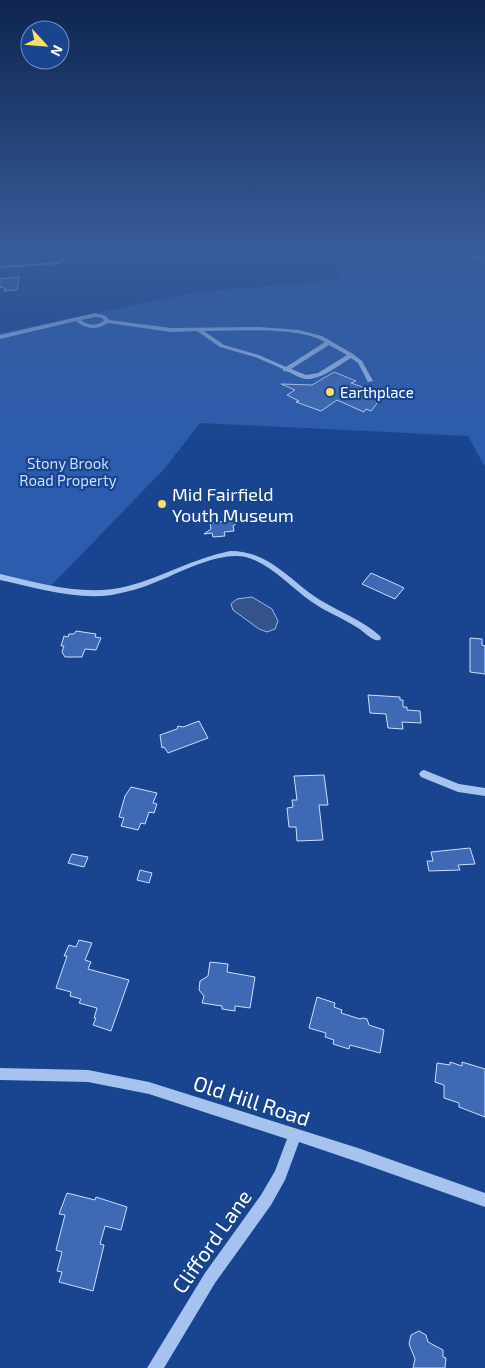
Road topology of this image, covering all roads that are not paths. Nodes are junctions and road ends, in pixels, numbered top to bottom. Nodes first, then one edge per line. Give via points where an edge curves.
1 (77, 319) junction
2 (108, 321) junction
3 (200, 330) junction
4 (0, 337) edge
5 (329, 342) junction
6 (351, 355) junction
7 (285, 370) junction
8 (370, 381) dead end
9 (0, 577) edge
10 (377, 638) dead end
11 (424, 774) dead end
12 (485, 792) edge
13 (0, 1074) edge
14 (295, 1135) junction
15 (485, 1200) edge
16 (155, 1368) edge

1 - 2 street via 96,315
1 - 2 street via 90,326
1 - 4 street
2 - 3 street
3 - 5 lane via 299,332
3 - 7 street via 222,346 257,356
5 - 6 street
5 - 7 street
6 - 7 street via 314,377 302,377
6 - 8 lane via 360,362
9 - 10 street via 68,591 112,592 129,589 206,560 243,554 262,562 316,601 359,624
11 - 12 street via 458,788
13 - 14 street, Old Hill Road via 62,1074 124,1082
14 - 15 street, Old Hill Road
14 - 16 street, Clifford Lane via 280,1175 266,1200 210,1278

